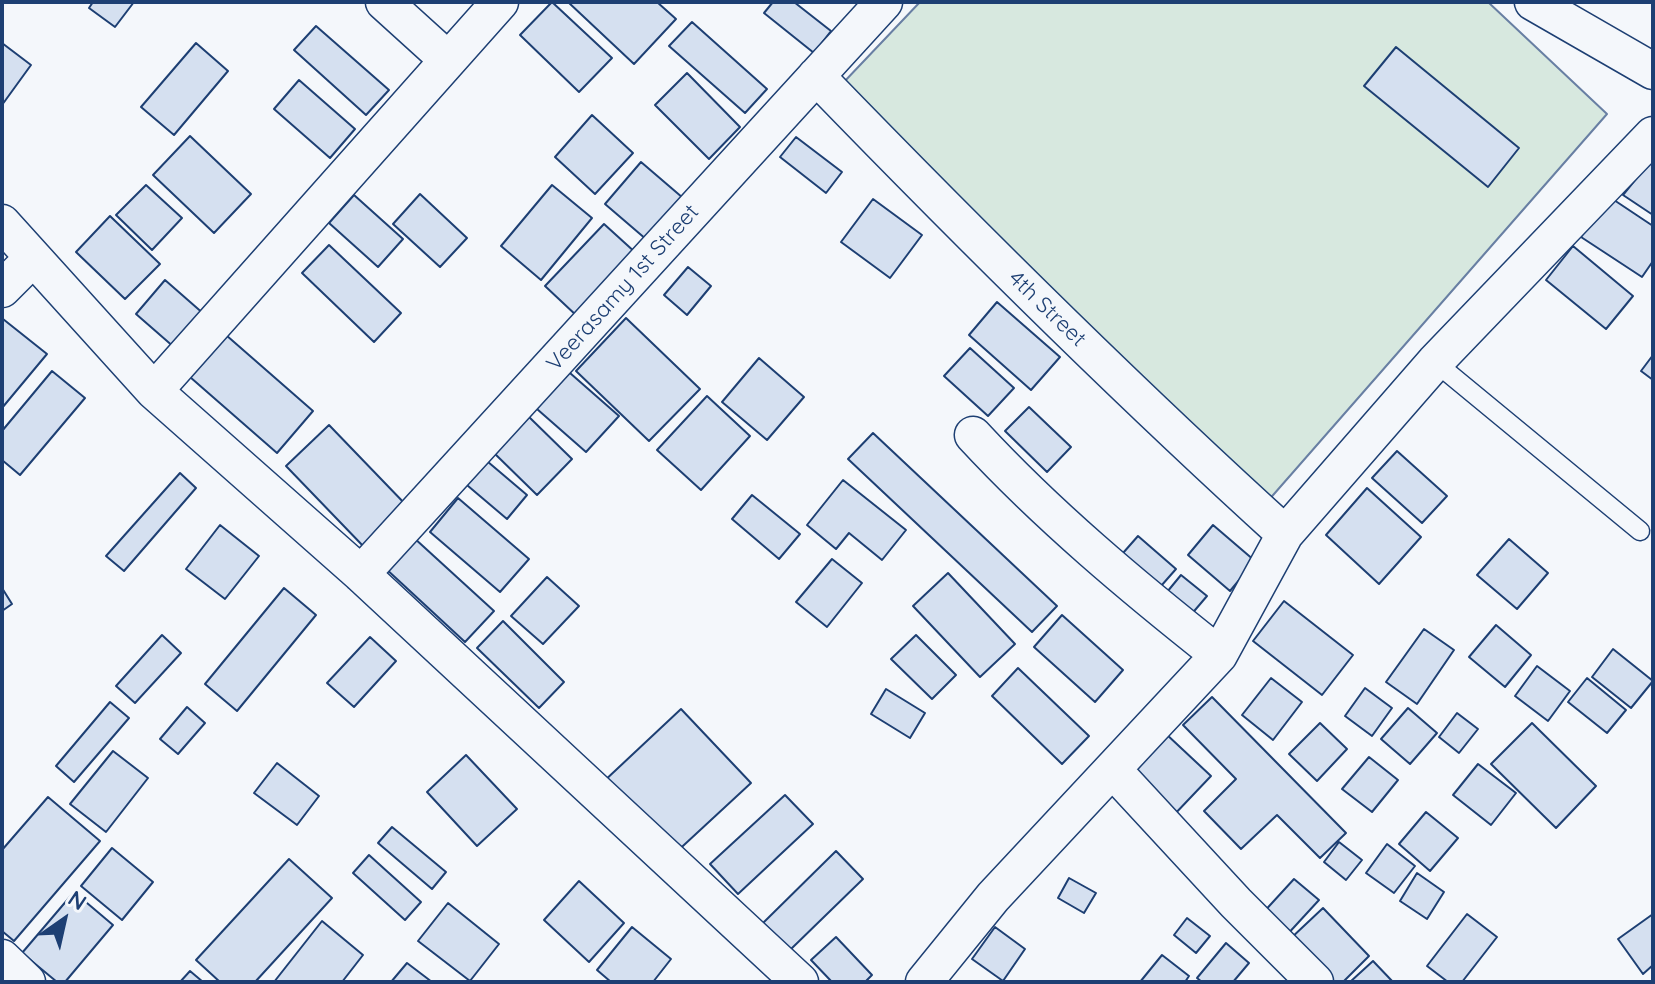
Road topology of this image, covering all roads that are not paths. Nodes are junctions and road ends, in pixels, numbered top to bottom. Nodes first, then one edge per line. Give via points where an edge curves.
1 (384, 2) edge
2 (500, 2) edge
3 (884, 2) edge
4 (1533, 2) edge
5 (448, 60) junction
6 (1653, 71) edge
7 (816, 76) junction
8 (1653, 135) edge
9 (2, 223) edge
10 (33, 258) junction
11 (2, 289) edge
12 (1435, 362) junction
13 (154, 391) junction
14 (973, 435) dead end
15 (1640, 531) dead end
16 (1285, 534) junction
17 (361, 574) junction
18 (1219, 655) junction
19 (1113, 770) junction
20 (2, 958) edge
21 (27, 982) edge
22 (800, 982) edge
23 (924, 982) edge
24 (1315, 982) edge

1 - 5 street
2 - 5 street
3 - 7 street, Veerasamy 1st Street
4 - 6 street
5 - 13 street
7 - 16 street, 4th Street via 964,229
7 - 17 street, Veerasamy 1st Street
8 - 12 street
9 - 10 street
10 - 11 street
10 - 13 street
12 - 15 lane
12 - 16 street
13 - 17 street
14 - 18 street via 1128,583
16 - 18 street
17 - 22 street
18 - 19 street
19 - 23 street via 993,897
19 - 24 street
20 - 21 street

